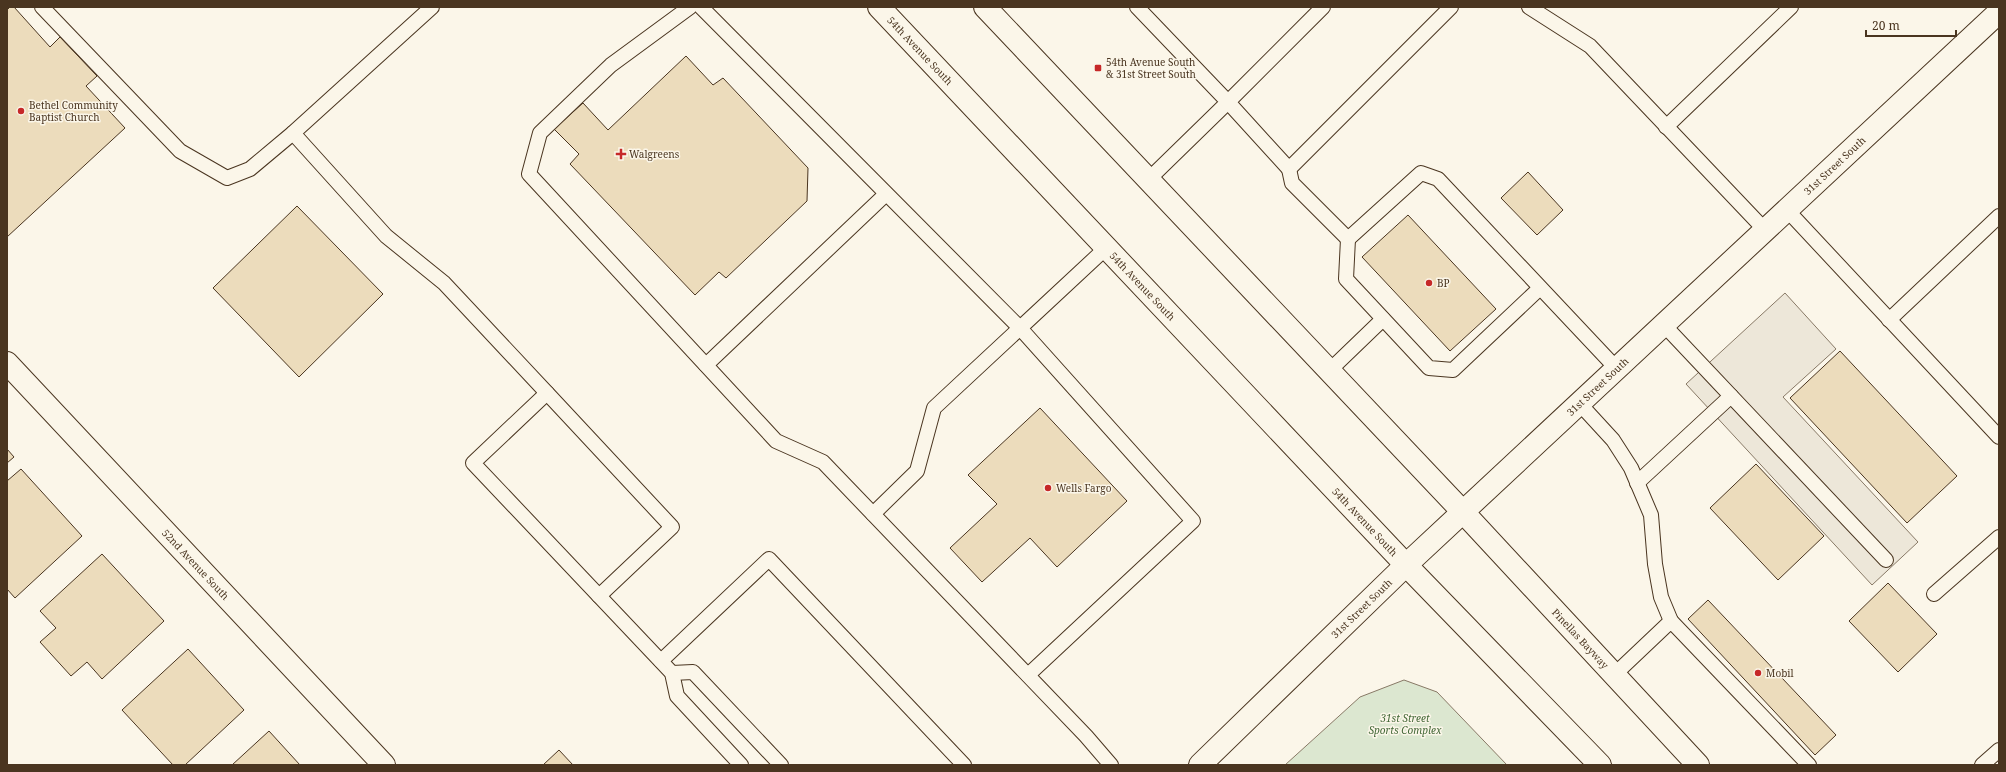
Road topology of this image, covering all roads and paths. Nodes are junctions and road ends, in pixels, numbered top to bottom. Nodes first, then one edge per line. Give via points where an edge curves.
1 (42, 7) edge
2 (432, 7) edge
3 (690, 7) edge
4 (701, 7) edge
5 (879, 7) edge
6 (985, 7) edge
7 (1137, 7) edge
8 (1323, 7) edge
9 (1451, 7) edge
10 (1529, 7) edge
11 (1791, 7) edge
12 (1999, 12) edge
13 (1228, 102) junction
14 (1666, 127) junction
15 (293, 133) junction
16 (1289, 170) junction
17 (1148, 180) junction
18 (886, 194) junction
19 (1787, 210) junction
20 (1999, 216) edge
21 (1765, 230) junction
22 (1348, 239) junction
23 (1106, 248) junction
24 (1540, 288) junction
25 (1383, 319) junction
26 (1889, 320) junction
27 (1664, 325) junction
28 (1020, 328) junction
29 (7, 363) edge
30 (706, 365) junction
31 (1617, 369) junction
32 (1329, 371) junction
33 (547, 393) junction
34 (1731, 396) junction
35 (1579, 403) junction
36 (1999, 437) edge
37 (1637, 483) junction
38 (1463, 512) junction
39 (873, 514) junction
40 (1999, 537) edge
41 (1886, 560) dead end
42 (1406, 565) junction
43 (1934, 594) dead end
44 (599, 596) junction
45 (1671, 621) junction
46 (661, 661) junction
47 (672, 673) junction
48 (1028, 675) junction
49 (1614, 675) junction
50 (1999, 750) edge
51 (384, 765) edge
52 (741, 765) edge
53 (781, 765) edge
54 (964, 765) edge
55 (1111, 765) edge
56 (1200, 765) edge
57 (1600, 765) edge
58 (1698, 765) edge
59 (1808, 765) edge
60 (1982, 765) edge

1 - 15 lane via 180,150 227,178 250,169
2 - 15 lane
3 - 30 lane via 611,65 540,134 529,174
4 - 18 lane
5 - 23 main road, 54th Avenue South
6 - 17 main road
7 - 13 lane
8 - 13 lane
9 - 16 lane
10 - 14 lane via 1590,46
11 - 14 lane
12 - 19 main road, 31st Street South
13 - 16 lane
13 - 17 lane
14 - 21 lane
15 - 33 lane via 386,236 444,283
16 - 22 lane via 1292,183
17 - 32 main road
18 - 28 lane
18 - 30 lane
19 - 21 main road, 31st Street South
19 - 26 lane
20 - 26 lane
21 - 27 main road, 31st Street South
22 - 24 lane via 1421,173 1438,179
22 - 25 lane via 1346,279
23 - 28 lane
23 - 42 main road, 54th Avenue South
24 - 25 lane via 1453,370 1429,368
24 - 31 lane
25 - 32 lane
26 - 36 lane
27 - 31 main road, 31st Street South
27 - 34 lane
28 - 39 lane via 934,408 917,471
28 - 48 lane via 1193,521
29 - 51 main road, 52nd Avenue South
30 - 39 lane via 776,441 823,462
31 - 35 main road, 31st Street South
32 - 38 main road
33 - 44 lane via 672,527
33 - 44 lane via 473,463
34 - 37 lane
34 - 41 lane
35 - 37 lane via 1613,440 1631,468
35 - 38 main road, 31st Street South
37 - 45 lane via 1651,515 1660,597
38 - 42 main road, 31st Street South
38 - 49 main road, Pinellas Bayway
39 - 48 lane
40 - 43 lane
42 - 56 main road, 31st Street South
42 - 57 main road
44 - 46 lane
45 - 49 lane
45 - 59 lane
46 - 47 lane
46 - 54 lane via 769,559
47 - 52 lane via 677,696
47 - 53 lane via 693,672
48 - 55 lane
49 - 58 main road, Pinellas Bayway
50 - 60 lane

